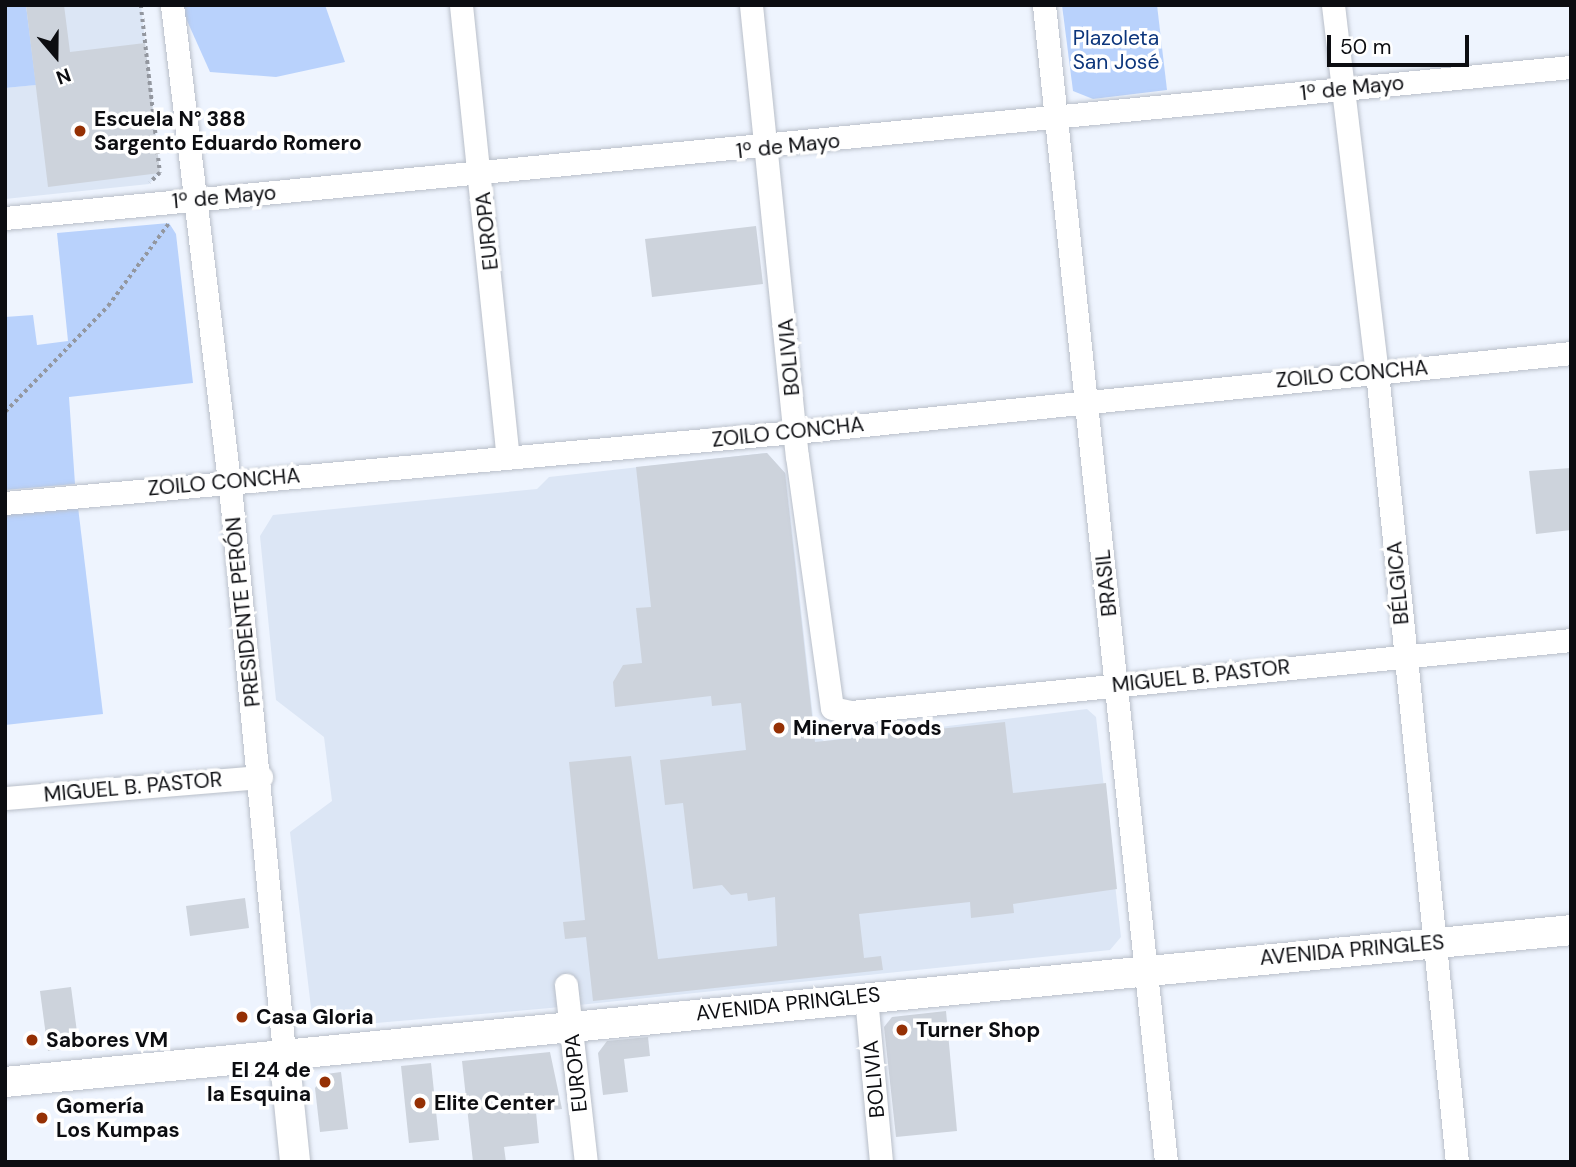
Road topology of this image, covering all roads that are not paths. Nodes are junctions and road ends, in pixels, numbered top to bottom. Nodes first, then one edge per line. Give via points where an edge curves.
1 (172, 5) edge
2 (461, 5) edge
3 (751, 5) edge
4 (1044, 5) edge
5 (1333, 5) edge
6 (1571, 66) edge
7 (1345, 89) junction
8 (1058, 118) junction
9 (768, 148) junction
10 (481, 172) junction
11 (188, 201) junction
12 (5, 218) edge
13 (1571, 353) edge
14 (1377, 372) junction
15 (1087, 399) junction
16 (795, 432) junction
17 (508, 457) junction
18 (230, 481) junction
19 (5, 503) edge
20 (1571, 640) edge
21 (1404, 654) junction
22 (1117, 686) junction
23 (832, 708) joint
24 (261, 777) junction
25 (5, 798) edge
26 (1571, 930) edge
27 (1433, 942) junction
28 (1144, 970) junction
29 (566, 985) dead end
30 (866, 997) junction
31 (571, 1025) junction
32 (284, 1053) junction
33 (5, 1082) edge
34 (295, 1162) edge
35 (586, 1162) edge
36 (881, 1162) edge
37 (1166, 1162) edge
38 (1457, 1162) edge

1 - 11 street, PRESIDENTE PERÓN
2 - 10 street, EUROPA
3 - 9 street, BOLIVIA
4 - 8 street, BRASIL
5 - 7 street, BÉLGICA
6 - 7 street, 1º de Mayo
7 - 8 street, 1º de Mayo
7 - 14 street, BÉLGICA
8 - 9 street, 1º de Mayo
8 - 15 street, BRASIL
9 - 10 street, 1º de Mayo
9 - 16 street, BOLIVIA
10 - 11 street, 1º de Mayo
10 - 17 street, EUROPA
11 - 12 street, 1º de Mayo
11 - 18 street, PRESIDENTE PERÓN
13 - 14 street, ZOILO CONCHA
14 - 15 street, ZOILO CONCHA
14 - 21 street, BÉLGICA
15 - 16 street, ZOILO CONCHA
15 - 22 street, BRASIL
16 - 17 street, ZOILO CONCHA
16 - 23 street, BOLIVIA
17 - 18 street, ZOILO CONCHA
18 - 19 street, ZOILO CONCHA
18 - 24 street, PRESIDENTE PERÓN
20 - 21 street, MIGUEL B. PASTOR
21 - 22 street, MIGUEL B. PASTOR
21 - 27 street, BÉLGICA
22 - 23 street, MIGUEL B. PASTOR via 851,712
22 - 28 street, BRASIL
24 - 25 street, MIGUEL B. PASTOR
24 - 32 street, PRESIDENTE PERÓN
26 - 27 main road, AVENIDA PRINGLES
27 - 28 main road, AVENIDA PRINGLES
27 - 38 street, BÉLGICA
28 - 30 main road, AVENIDA PRINGLES
28 - 37 street, BRASIL
29 - 31 street, EUROPA
30 - 31 main road, AVENIDA PRINGLES
30 - 36 street, BOLIVIA
31 - 32 main road, AVENIDA PRINGLES
31 - 35 street, EUROPA
32 - 33 main road, AVENIDA PRINGLES
32 - 34 main road

